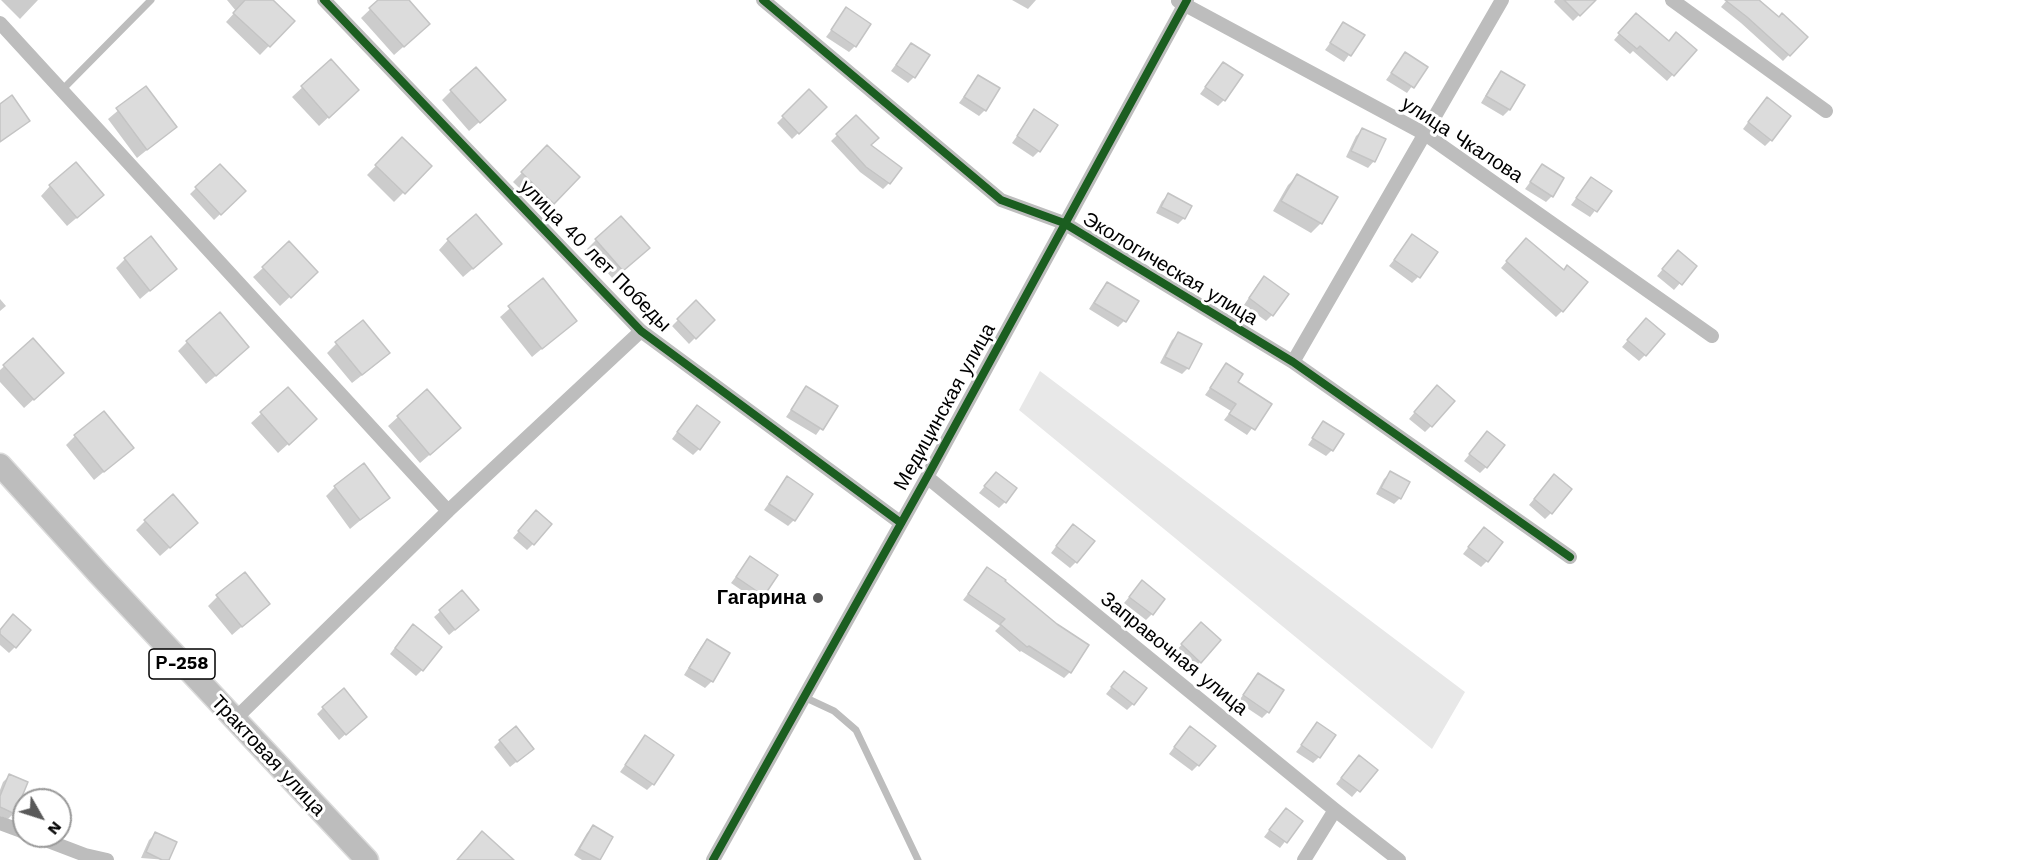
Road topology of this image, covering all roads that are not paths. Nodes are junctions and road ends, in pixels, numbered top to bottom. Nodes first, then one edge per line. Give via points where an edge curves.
1 (151, 0) edge
2 (324, 0) edge
3 (763, 0) edge
4 (1502, 0) edge
5 (1672, 0) edge
6 (1183, 1) edge
7 (0, 24) edge
8 (63, 90) junction
9 (1826, 111) dead end
10 (1425, 134) junction
11 (1064, 223) junction
12 (641, 331) junction
13 (1712, 336) dead end
14 (1293, 362) junction
15 (0, 465) edge
16 (927, 477) junction
17 (448, 511) junction
18 (901, 523) junction
19 (1570, 557) dead end
20 (804, 697) junction
21 (234, 720) junction
22 (1335, 810) junction
23 (67, 848) edge
24 (107, 860) edge
25 (367, 860) edge
26 (713, 860) edge
27 (918, 860) edge
28 (1304, 860) edge
29 (1399, 860) edge

1 - 8 lane
2 - 12 street, улица 40 лет Победы
3 - 11 street, Экологическая улица via 1001,200
4 - 10 street
5 - 9 street
6 - 10 street, улица Чкалова
6 - 11 street, Медицинская улица
7 - 8 street
8 - 17 street
10 - 13 street, улица Чкалова
10 - 14 street
11 - 14 street, Экологическая улица
11 - 16 street, Медицинская улица
12 - 17 street
12 - 18 street, улица 40 лет Победы
14 - 19 street, Экологическая улица
15 - 21 highway, Трактовая улица / Р-258
16 - 18 street, Медицинская улица
16 - 22 street, Заправочная улица
17 - 21 street
18 - 20 street, Медицинская улица
20 - 26 street, Медицинская улица
20 - 27 lane via 834,711 856,730
21 - 25 highway, Трактовая улица / Р-258
22 - 28 street
22 - 29 street, Заправочная улица
23 - 24 street

